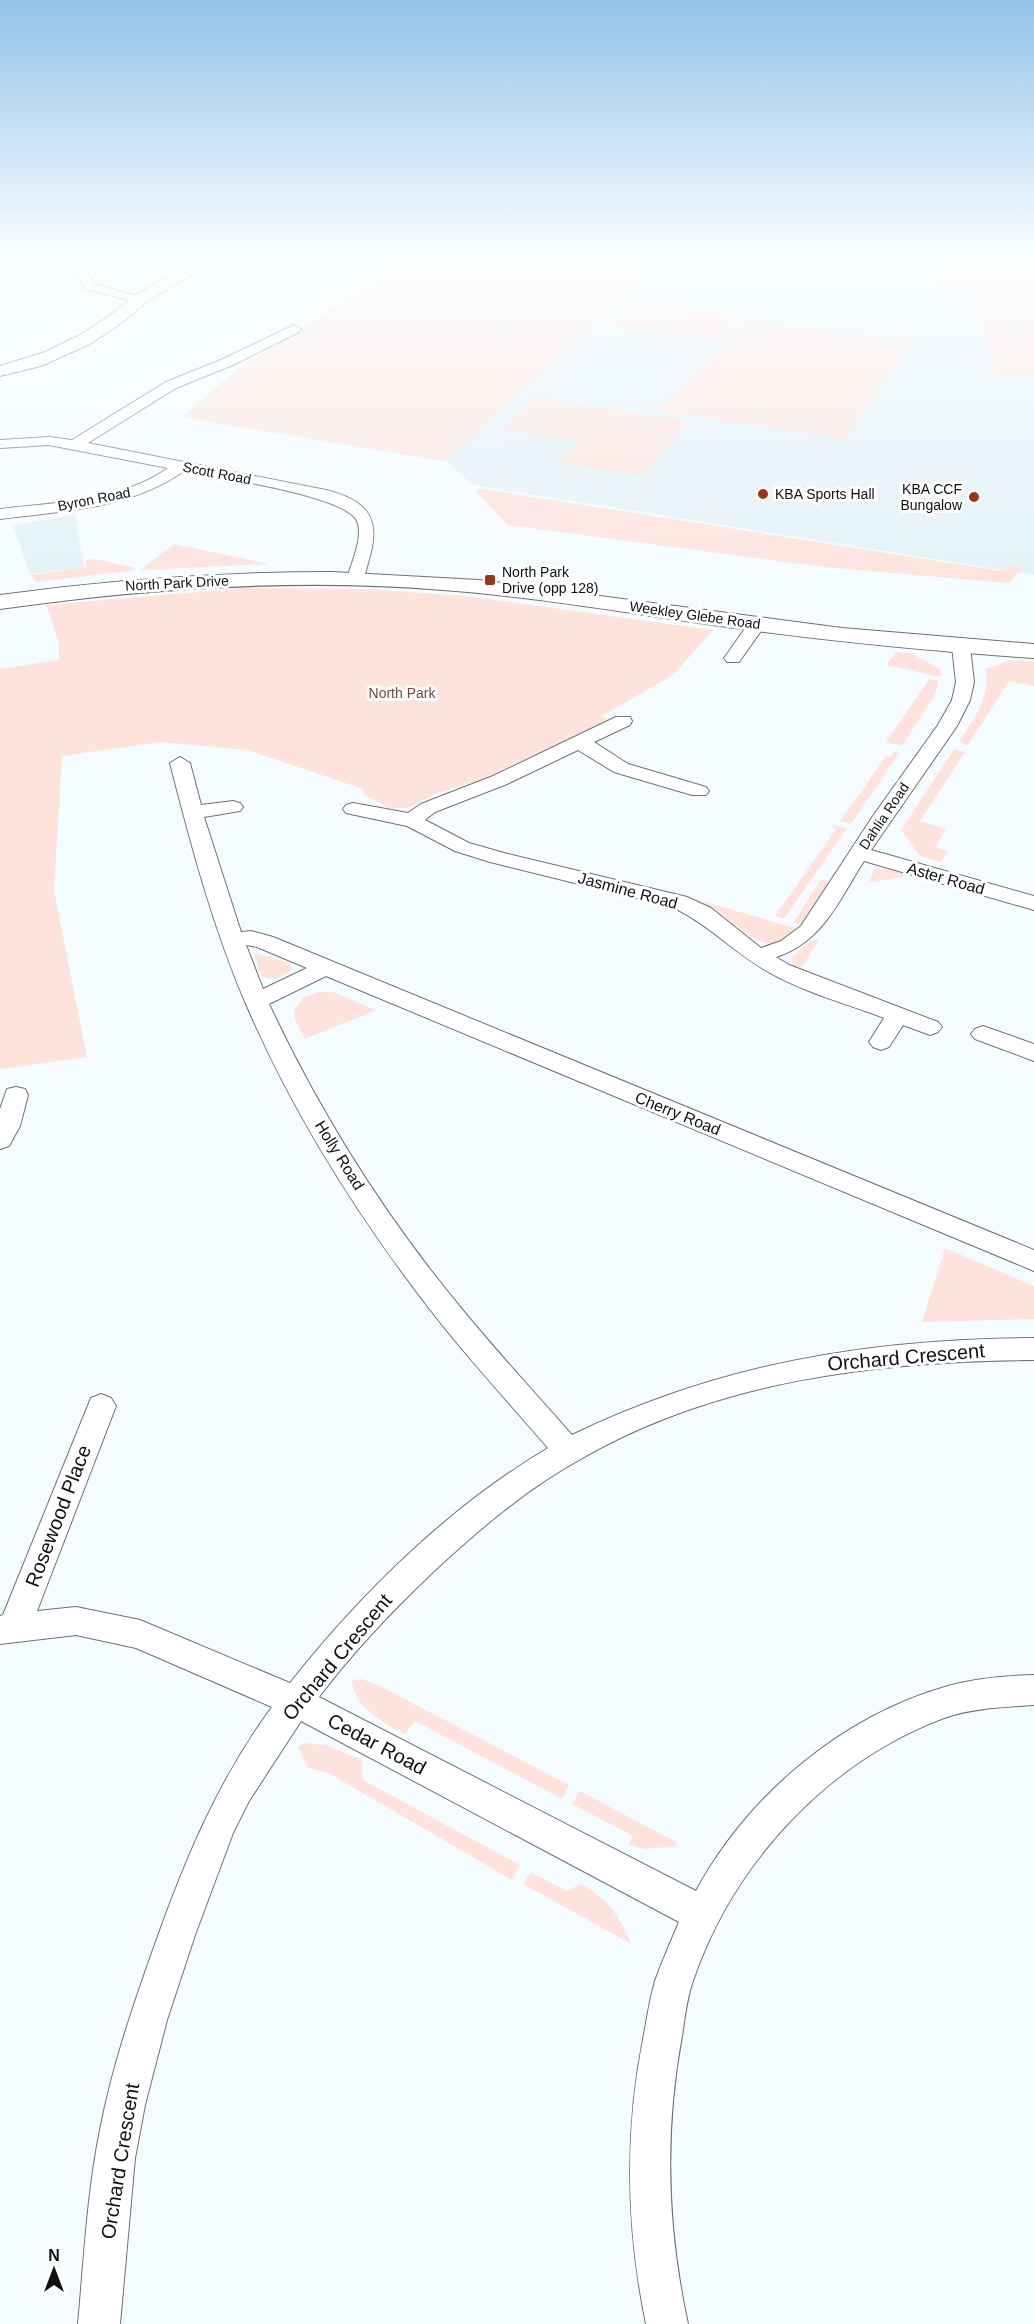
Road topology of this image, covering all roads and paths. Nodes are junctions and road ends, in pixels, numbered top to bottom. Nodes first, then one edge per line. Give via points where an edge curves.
1 (29, 364) edge
2 (222, 364) edge
3 (0, 371) edge
4 (0, 444) edge
5 (75, 445) junction
6 (181, 466) junction
7 (0, 514) edge
8 (355, 579) junction
9 (0, 602) edge
10 (756, 624) junction
11 (961, 647) junction
12 (1034, 651) edge
13 (733, 658) dead end
14 (623, 721) dead end
15 (581, 743) junction
16 (180, 764) dead end
17 (699, 791) dead end
18 (233, 807) dead end
19 (353, 809) dead end
20 (193, 812) junction
21 (412, 820) junction
22 (858, 853) junction
23 (1034, 903) edge
24 (232, 940) junction
25 (758, 956) junction
26 (323, 966) junction
27 (258, 1000) junction
28 (898, 1015) junction
29 (930, 1027) dead end
30 (983, 1034) dead end
31 (880, 1042) dead end
32 (1034, 1053) edge
33 (16, 1095) dead end
34 (0, 1140) edge
35 (1034, 1261) edge
36 (1034, 1349) edge
37 (101, 1406) dead end
38 (568, 1451) junction
39 (8, 1629) edge
40 (1034, 1690) edge
41 (295, 1701) junction
42 (702, 1914) junction
43 (99, 2324) edge
44 (667, 2324) edge

1 - 3 street
2 - 5 street via 171,385
4 - 5 street, Scott Road via 49,441
5 - 6 street, Scott Road
6 - 7 street, Byron Road via 156,483 133,492
6 - 8 street, Scott Road via 326,495 351,504 364,516 368,528
8 - 9 street, North Park Drive via 153,583
8 - 10 street, Weekley Glebe Road via 549,595
10 - 11 street, Weekley Glebe Road
10 - 13 street
11 - 12 street, Weekley Glebe Road
11 - 22 street, Dahlia Road via 965,682 961,700
14 - 15 street
15 - 17 street via 621,768
15 - 21 street via 428,808
16 - 20 street, Holly Road
18 - 20 street
19 - 21 street, Jasmine Road
20 - 24 street, Holly Road
21 - 25 street, Jasmine Road via 462,847 679,902 704,913
22 - 23 street, Aster Road
22 - 25 street, Dahlia Road via 810,930 789,946
24 - 26 street, Cherry Road via 251,938
24 - 27 street, Holly Road
25 - 28 street, Jasmine Road via 798,978
26 - 27 street
26 - 35 street, Cherry Road
27 - 38 street, Holly Road via 293,1078 400,1248 475,1345
28 - 29 street, Jasmine Road
28 - 31 street
30 - 32 street
33 - 34 street
36 - 38 street, Orchard Crescent via 932,1351 854,1358 792,1370 679,1403
37 - 39 street, Rosewood Place
38 - 41 street, Orchard Crescent via 519,1482 458,1529 367,1614
39 - 41 street, Cedar Road via 76,1622 140,1634
40 - 42 street via 941,1704 878,1732 808,1778 749,1838
41 - 42 street, Cedar Road
41 - 43 street, Orchard Crescent via 236,1791 217,1830 157,1993 124,2107
42 - 44 street via 674,1979 657,2060 649,2144 655,2262

